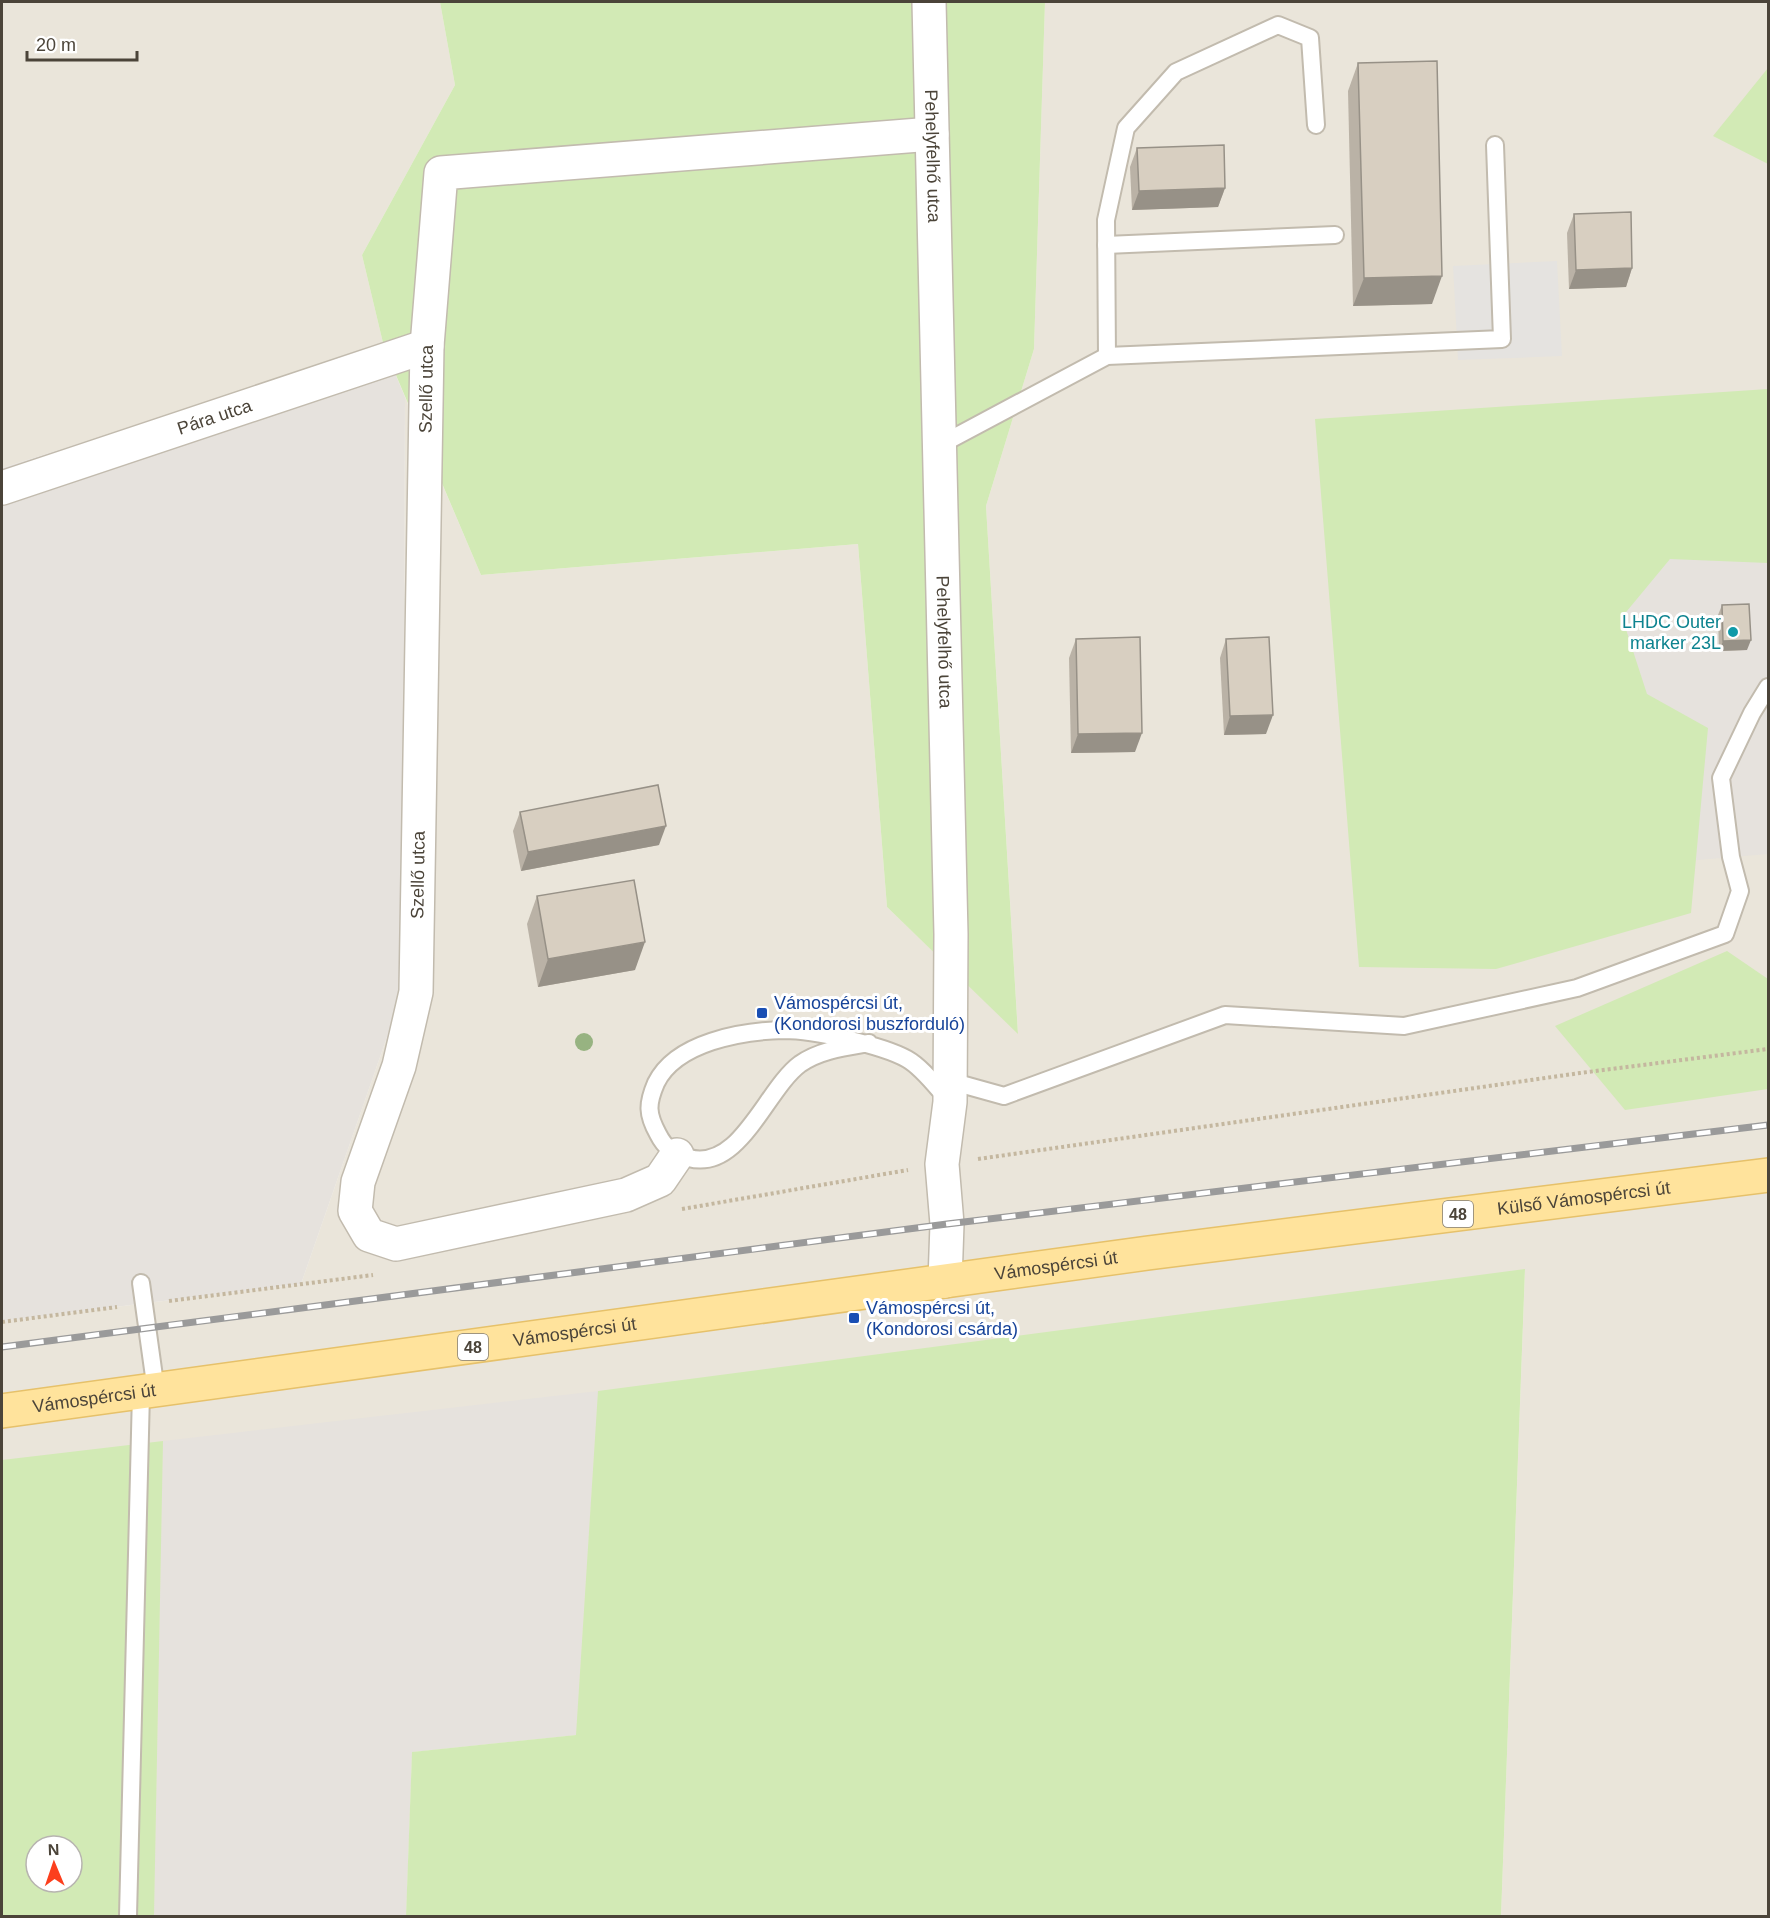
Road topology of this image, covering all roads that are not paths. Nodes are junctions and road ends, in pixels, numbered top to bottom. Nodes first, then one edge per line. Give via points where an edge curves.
1 (929, 2) edge
2 (1316, 125) dead end
3 (932, 134) junction
4 (1495, 145) dead end
5 (1335, 235) dead end
6 (1106, 245) junction
7 (427, 346) junction
8 (1107, 356) junction
9 (940, 445) junction
10 (2, 488) edge
11 (1768, 687) edge
12 (869, 1043) junction
13 (950, 1092) junction
14 (677, 1155) junction
15 (1768, 1175) edge
16 (1148, 1253) joint
17 (945, 1281) junction
18 (141, 1283) dead end
19 (148, 1392) junction
20 (2, 1411) edge
21 (128, 1917) edge

1 - 3 street, Pehelyfelhő utca
2 - 6 lane via 1310,38 1278,25 1176,72 1126,128 1106,220
3 - 7 street, Szellő utca via 441,173
3 - 9 street, Pehelyfelhő utca
4 - 8 lane via 1502,339
5 - 6 lane
6 - 8 lane
7 - 10 street, Pára utca
7 - 14 street, Szellő utca via 416,992 399,1066 358,1182 355,1211 369,1235 396,1244 626,1195 660,1180
8 - 9 lane
9 - 13 street, Pehelyfelhő utca via 951,934
11 - 13 lane via 1721,778 1731,857 1740,891 1725,934 1577,988 1404,1026 1225,1016 1004,1096
12 - 13 lane via 909,1060
12 - 14 lane via 829,1050 801,1063 779,1083 754,1123 729,1150 697,1161
12 - 14 lane via 785,1030 705,1042 663,1069 648,1100 651,1122 663,1145
13 - 17 street, Pehelyfelhő utca via 942,1164 947,1224
15 - 16 main road, Külső Vámospércsi út / 48
16 - 17 main road, Vámospércsi út / 48
17 - 19 main road, Vámospércsi út / 48
18 - 19 lane
19 - 20 main road, Vámospércsi út / 48
19 - 21 lane

